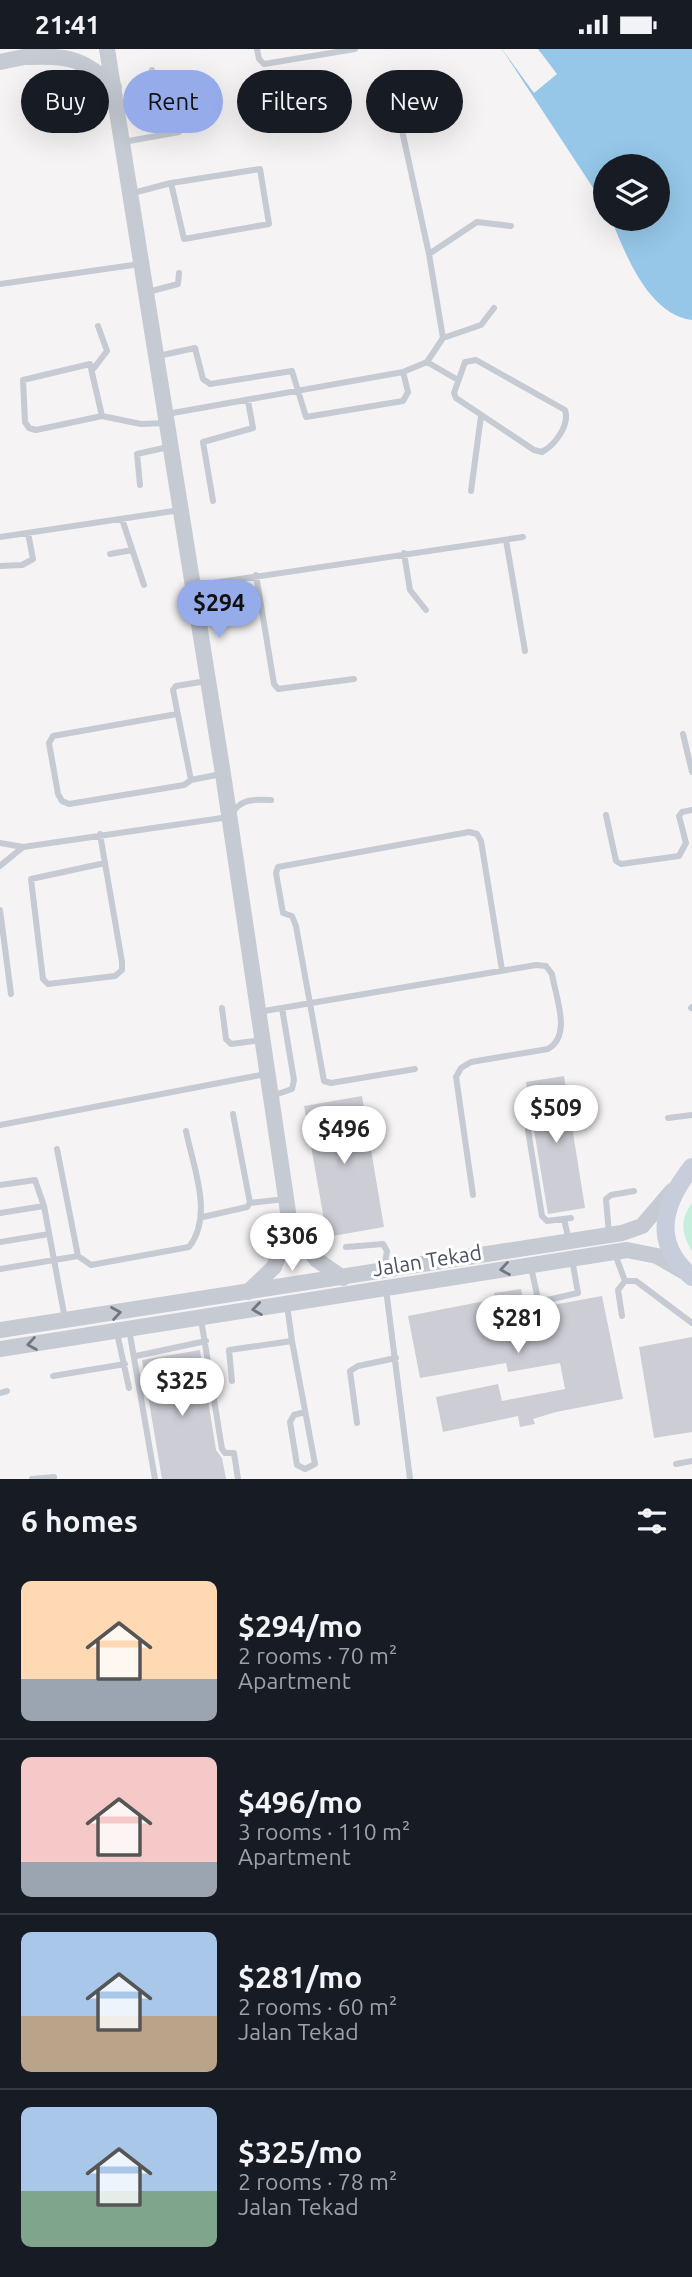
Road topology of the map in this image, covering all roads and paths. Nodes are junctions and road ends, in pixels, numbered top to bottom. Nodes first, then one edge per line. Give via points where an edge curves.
1 (53, 49) edge
2 (107, 49) edge
3 (257, 49) edge
4 (355, 49) edge
5 (26, 57) junction
6 (0, 62) edge
7 (114, 87) junction
8 (123, 105) edge
9 (117, 106) junction
10 (173, 133) edge
11 (403, 133) edge
12 (123, 142) junction
13 (171, 183) junction
14 (131, 193) junction
15 (511, 226) dead end
16 (429, 254) junction
17 (142, 264) junction
18 (179, 272) dead end
19 (0, 284) edge
20 (146, 292) junction
21 (494, 308) dead end
22 (98, 326) dead end
23 (443, 338) junction
24 (156, 356) junction
25 (427, 362) junction
26 (93, 368) junction
27 (402, 372) junction
28 (458, 380) junction
29 (299, 391) junction
30 (248, 401) junction
31 (102, 416) junction
32 (481, 416) junction
33 (166, 419) junction
34 (170, 446) junction
35 (140, 485) dead end
36 (471, 491) dead end
37 (213, 501) dead end
38 (180, 510) junction
39 (122, 519) junction
40 (29, 533) junction
41 (0, 537) edge
42 (523, 537) dead end
43 (506, 540) junction
44 (132, 550) junction
45 (404, 552) junction
46 (110, 554) dead end
47 (0, 566) edge
48 (256, 575) junction
49 (144, 585) dead end
50 (191, 586) junction
51 (426, 610) dead end
52 (525, 650) dead end
53 (354, 679) dead end
54 (207, 681) junction
55 (177, 714) junction
56 (684, 734) dead end
57 (692, 772) edge
58 (223, 774) junction
59 (191, 780) junction
60 (271, 800) dead end
61 (692, 810) edge
62 (606, 815) dead end
63 (229, 817) junction
64 (100, 834) junction
65 (0, 843) edge
66 (23, 847) junction
67 (105, 863) junction
68 (0, 866) edge
69 (0, 910) edge
70 (502, 970) junction
71 (11, 994) dead end
72 (310, 1002) junction
73 (222, 1008) dead end
74 (282, 1008) junction
75 (257, 1012) junction
76 (261, 1040) junction
77 (415, 1069) dead end
78 (266, 1074) junction
79 (270, 1097) junction
80 (233, 1114) dead end
81 (692, 1115) edge
82 (668, 1118) dead end
83 (0, 1125) edge
84 (528, 1130) dead end
85 (186, 1131) dead end
86 (57, 1149) dead end
87 (692, 1167) edge
88 (0, 1185) edge
89 (673, 1190) junction
90 (634, 1191) dead end
91 (473, 1195) dead end
92 (287, 1199) junction
93 (250, 1203) junction
94 (44, 1206) junction
95 (0, 1213) edge
96 (203, 1217) junction
97 (290, 1225) junction
98 (49, 1234) junction
99 (0, 1242) edge
100 (611, 1244) junction
101 (346, 1247) dead end
102 (571, 1251) junction
103 (78, 1256) junction
104 (54, 1260) junction
105 (531, 1265) junction
106 (0, 1269) edge
107 (383, 1271) junction
108 (690, 1276) edge
109 (344, 1277) junction
110 (625, 1281) junction
111 (386, 1287) junction
112 (248, 1292) junction
113 (287, 1305) junction
114 (622, 1315) dead end
115 (200, 1317) junction
116 (66, 1321) junction
117 (692, 1323) edge
118 (0, 1330) edge
119 (123, 1330) junction
120 (206, 1341) junction
121 (292, 1341) junction
122 (0, 1349) edge
123 (136, 1356) junction
124 (396, 1358) junction
125 (125, 1364) junction
126 (53, 1376) dead end
127 (232, 1381) dead end
128 (129, 1388) dead end
129 (305, 1412) junction
130 (357, 1423) dead end
131 (692, 1461) edge
132 (676, 1464) dead end
133 (54, 1477) dead end
134 (32, 1479) edge
135 (155, 1479) edge
136 (238, 1479) edge
137 (410, 1479) edge

1 - 5 street
2 - 7 street
3 - 4 lane via 264,64
5 - 6 street
5 - 7 street via 63,56 83,61
7 - 9 street
8 - 9 lane
9 - 12 street
10 - 12 lane
11 - 16 lane
12 - 14 street
13 - 13 lane via 184,239 269,224 260,169
13 - 14 lane
14 - 17 street
15 - 16 lane via 477,222
16 - 23 lane
17 - 19 lane
17 - 20 street
18 - 20 lane via 178,284
20 - 24 street
21 - 23 lane via 481,325
22 - 26 lane via 107,351
23 - 25 lane
24 - 29 lane via 195,348 203,379 210,384 290,370
24 - 33 street
25 - 27 lane
25 - 28 lane
26 - 31 lane
26 - 31 lane via 90,364 27,377 23,385 25,422 36,430
27 - 29 lane
27 - 29 lane via 408,392 403,401 306,417
28 - 32 lane via 456,398
28 - 32 lane via 466,362 476,360 565,410 567,417 550,448 542,452
29 - 30 lane
30 - 33 lane
30 - 37 lane via 253,428 203,442
31 - 33 lane via 141,423
32 - 36 lane
33 - 34 street
34 - 35 lane via 138,454
34 - 38 street
38 - 39 lane
38 - 50 street
39 - 40 lane
39 - 44 lane
40 - 41 lane
40 - 47 lane via 33,559 22,565
42 - 43 lane
43 - 45 lane
43 - 52 lane
44 - 46 lane
44 - 49 lane
45 - 48 lane
45 - 51 lane via 410,590
48 - 50 lane
48 - 53 lane via 278,689
50 - 54 street
54 - 55 lane via 174,687
54 - 58 street
55 - 59 lane
55 - 59 lane via 53,736 48,743 58,795 69,804 184,785
56 - 57 lane
58 - 59 lane
58 - 63 street
60 - 63 lane via 236,804
61 - 62 lane via 679,816 686,843 679,856 621,864 616,861
63 - 64 lane
63 - 75 street
64 - 66 lane
64 - 67 lane
65 - 66 lane
66 - 68 lane
67 - 67 lane via 122,970 115,976 48,984 43,979 31,879
69 - 71 lane
70 - 72 lane
70 - 72 lane via 481,841 477,834 456,835 278,867 283,913 292,916 296,926
70 - 91 lane via 547,967 562,1034 548,1049 471,1062 460,1068 456,1077
72 - 74 lane
72 - 77 lane via 327,1083
73 - 76 lane via 226,1039 231,1044
74 - 75 lane
74 - 79 lane via 294,1080 292,1089
75 - 76 street
76 - 78 street
78 - 79 street
78 - 83 lane
79 - 92 street
80 - 93 lane
81 - 82 lane
84 - 102 lane via 542,1216 547,1221 567,1219
85 - 96 lane
86 - 103 lane
87 - 89 main road
88 - 94 lane via 35,1180
89 - 100 street, Jalan Tekad via 642,1226
89 - 108 main road via 666,1210 666,1238
90 - 100 lane via 606,1199
92 - 93 lane
92 - 97 street
93 - 96 lane
94 - 95 lane
94 - 98 lane
96 - 103 lane via 189,1247 91,1265
97 - 109 street via 317,1260
97 - 112 street via 274,1267
98 - 99 lane
98 - 104 lane
100 - 102 street, Jalan Tekad
100 - 108 street, Jalan Tekad via 642,1251
100 - 110 lane
101 - 107 lane via 383,1244 387,1251
102 - 105 street, Jalan Tekad
102 - 105 lane via 578,1293 572,1297 538,1299
102 - 107 street, Jalan Tekad
103 - 104 lane
104 - 106 lane
104 - 116 lane
105 -> 111 street, Jalan Tekad
107 - 109 street, Jalan Tekad
109 - 112 street, Jalan Tekad
110 - 114 lane via 618,1290
110 - 117 lane via 636,1281
111 - 113 street, Jalan Tekad
111 - 124 lane
116 -> 112 street, Jalan Tekad
113 -> 115 street, Jalan Tekad
113 - 121 lane
115 - 119 street, Jalan Tekad
115 - 120 lane
116 - 118 street, Jalan Tekad
119 -> 122 street, Jalan Tekad
119 - 123 lane
119 - 125 lane
120 - 123 lane
120 - 136 lane via 222,1449 234,1453
121 - 127 lane via 229,1350
121 - 129 lane
123 - 135 lane
124 - 130 lane via 350,1371
124 - 137 lane
125 - 126 lane
125 - 128 lane
129 - 129 lane via 315,1464 305,1469 297,1465 290,1422 294,1415
131 - 132 lane
133 - 134 lane

